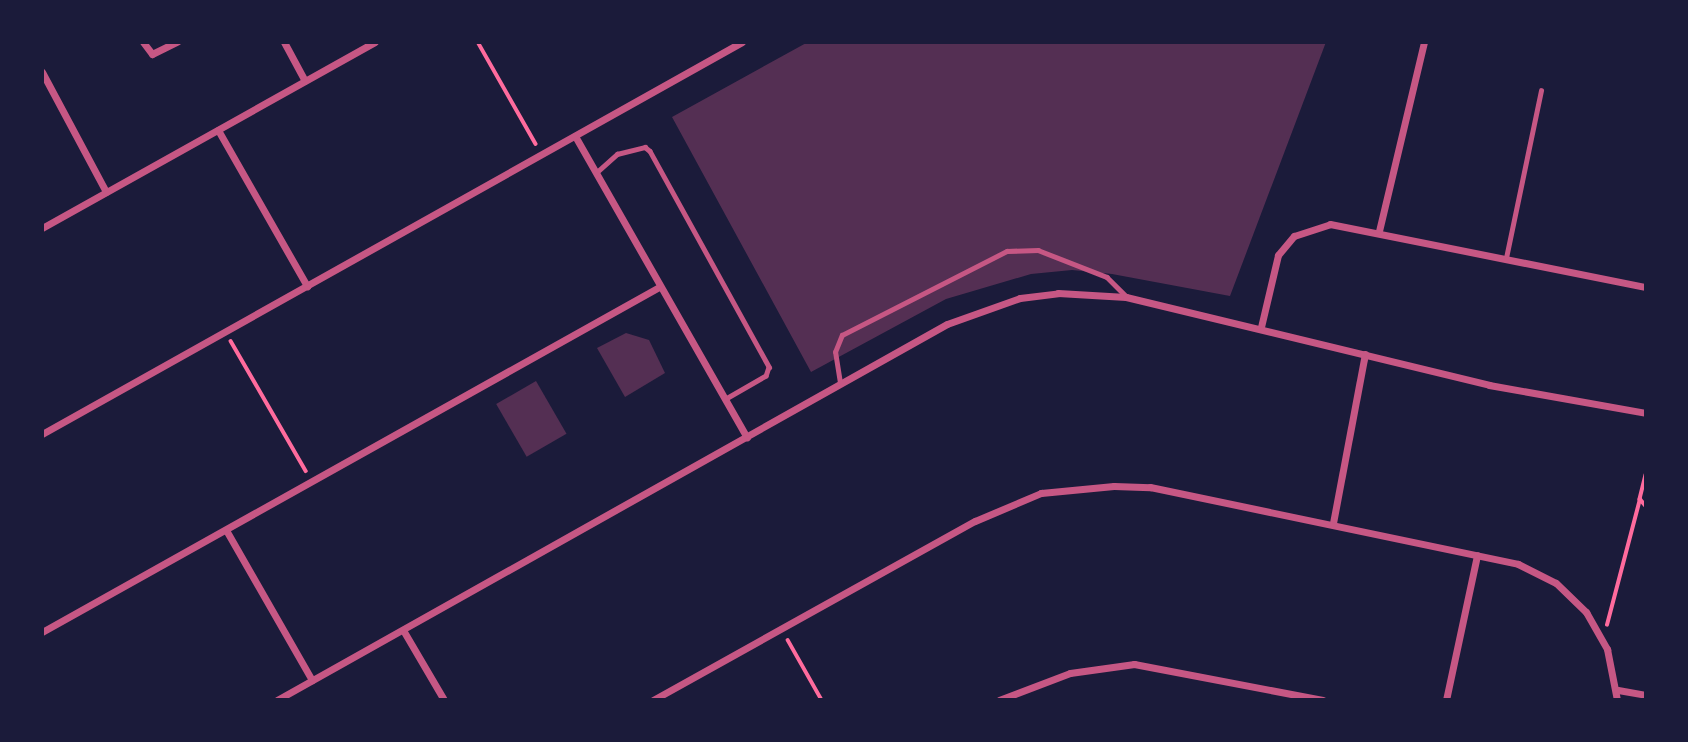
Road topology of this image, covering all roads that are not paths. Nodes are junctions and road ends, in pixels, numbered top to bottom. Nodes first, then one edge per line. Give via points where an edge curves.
1 (143, 42) edge
2 (177, 42) edge
3 (284, 42) edge
4 (375, 42) edge
5 (742, 42) edge
6 (1424, 42) edge
7 (362, 45) edge
8 (42, 72) edge
9 (305, 81) junction
10 (1541, 91) dead end
11 (218, 130) junction
12 (575, 136) junction
13 (596, 173) junction
14 (106, 192) junction
15 (42, 228) edge
16 (1379, 231) junction
17 (1506, 258) junction
18 (307, 286) junction
19 (659, 287) junction
20 (1646, 287) edge
21 (1126, 297) junction
22 (1261, 327) junction
23 (1365, 354) junction
24 (841, 385) junction
25 (725, 399) junction
26 (1646, 413) edge
27 (42, 434) edge
28 (747, 437) junction
29 (1333, 523) junction
30 (226, 530) junction
31 (1477, 555) junction
32 (403, 629) junction
33 (42, 632) edge
34 (312, 680) junction
35 (1618, 690) junction
36 (1646, 695) edge
37 (277, 700) edge
38 (444, 700) edge
39 (653, 700) edge
40 (999, 700) edge
41 (1323, 700) edge
42 (1446, 700) edge
43 (1617, 700) edge

1 - 2 street via 152,54
3 - 9 street
4 - 7 street
5 - 12 street
6 - 16 street
7 - 9 street
8 - 14 street
9 - 11 street
10 - 17 lane
11 - 14 street
11 - 18 street
12 - 13 street
12 - 18 street
13 - 19 street
13 - 25 lane via 617,154 650,151 769,367 766,376
14 - 15 street
16 - 17 street
16 - 22 street via 1329,224 1294,236 1272,267
17 - 20 street
18 - 27 street
19 - 25 street
19 - 30 street
21 - 22 street
21 - 24 street via 1058,293 983,308
21 - 24 lane via 1107,277 1038,250 1007,251 842,335 835,352
22 - 23 street
23 - 26 street via 1489,385
23 - 29 street
24 - 28 street
25 - 28 street
28 - 32 street
29 - 31 street
29 - 39 street via 1150,487 1041,493 975,521
30 - 33 street
30 - 34 street
31 - 35 street via 1518,564 1556,583 1586,612 1603,640
31 - 42 street
32 - 34 street
32 - 38 street
34 - 37 street
35 - 36 street
35 - 43 street
40 - 41 street via 1070,673 1134,664

